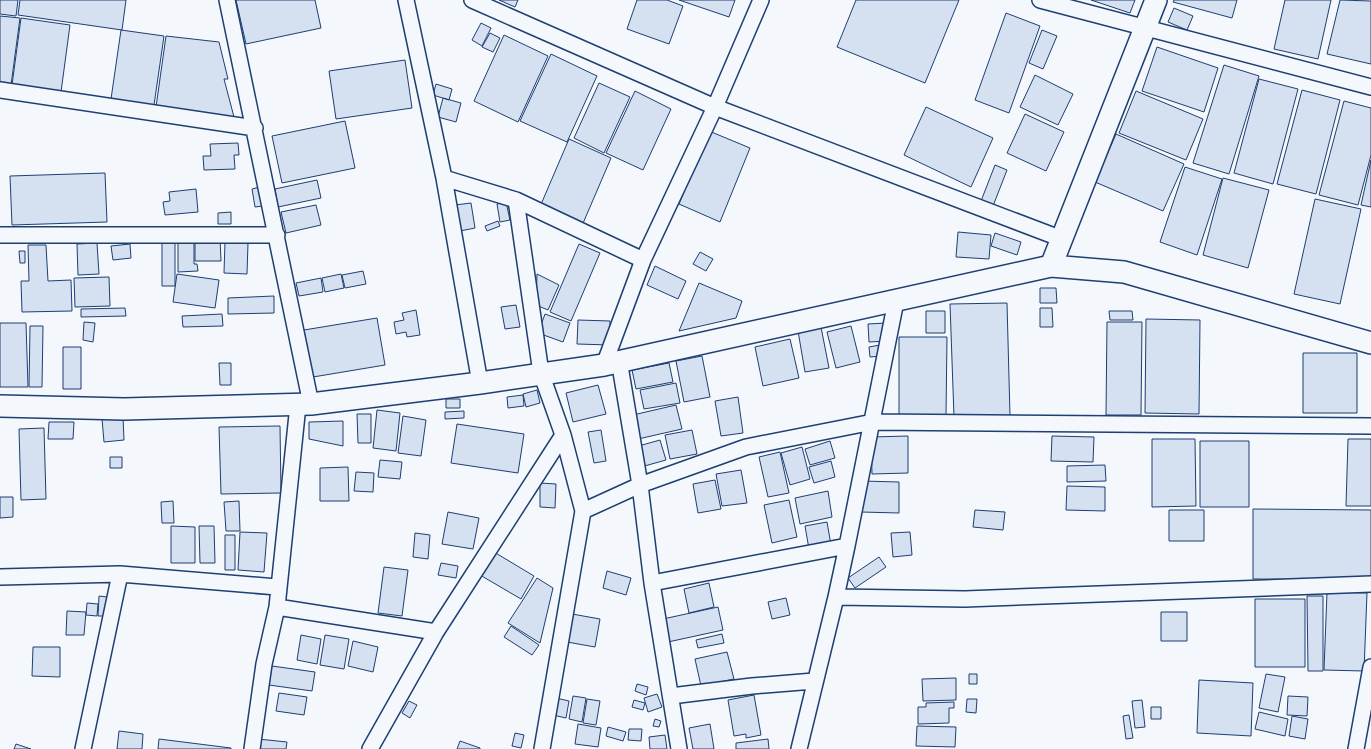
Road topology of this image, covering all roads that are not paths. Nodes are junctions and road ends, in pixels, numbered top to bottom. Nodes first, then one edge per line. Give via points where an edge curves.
1 (227, 0) edge
2 (406, 0) edge
3 (472, 0) edge
4 (761, 0) edge
5 (1040, 0) edge
6 (1156, 0) edge
7 (1146, 27) junction
8 (1371, 87) edge
9 (0, 90) edge
10 (715, 107) junction
11 (255, 128) junction
12 (444, 178) junction
13 (516, 200) junction
14 (277, 234) junction
15 (0, 235) edge
16 (1062, 239) junction
17 (643, 260) junction
18 (1051, 266) junction
19 (896, 301) junction
20 (1371, 343) edge
21 (612, 362) junction
22 (541, 373) junction
23 (480, 383) junction
24 (305, 404) junction
25 (0, 406) edge
26 (873, 422) junction
27 (1371, 426) edge
28 (563, 435) junction
29 (640, 485) junction
30 (583, 511) junction
31 (847, 546) junction
32 (120, 574) junction
33 (0, 577) edge
34 (652, 583) junction
35 (1371, 584) edge
36 (277, 587) junction
37 (836, 597) junction
38 (277, 607) junction
39 (436, 632) junction
40 (1371, 667) edge
41 (814, 681) junction
42 (671, 696) junction
43 (375, 747) edge
44 (83, 749) edge
45 (252, 749) edge
46 (542, 749) edge
47 (680, 749) edge
48 (799, 749) edge
49 (1356, 749) edge

1 - 11 street
2 - 12 street
3 - 10 street
4 - 10 street
5 - 7 street
6 - 7 street
7 - 8 street
7 - 16 street
9 - 11 street
10 - 16 street
10 - 17 street
11 - 14 street
12 - 13 street
12 - 23 street
13 - 17 street
13 - 22 street
14 - 15 street
14 - 24 street
16 - 18 street
17 - 21 street
18 - 19 street
18 - 20 street via 1124,272
19 - 21 street
19 - 26 street
21 - 22 street
21 - 29 street
22 - 23 street
22 - 28 street
23 - 24 street
24 - 25 street via 124,409
24 - 36 street
26 - 27 street
26 - 29 street via 746,447
26 - 31 street
28 - 30 street
28 - 39 street
29 - 30 street
29 - 34 street
30 - 46 street
31 - 34 street
31 - 37 street
32 - 33 street
32 - 36 street
32 - 44 street
34 - 42 street
35 - 37 street via 965,599
36 - 38 street
37 - 41 street
38 - 39 street
38 - 45 street via 264,664
39 - 43 street
40 - 49 street
41 - 42 street
41 - 48 street
42 - 47 street

